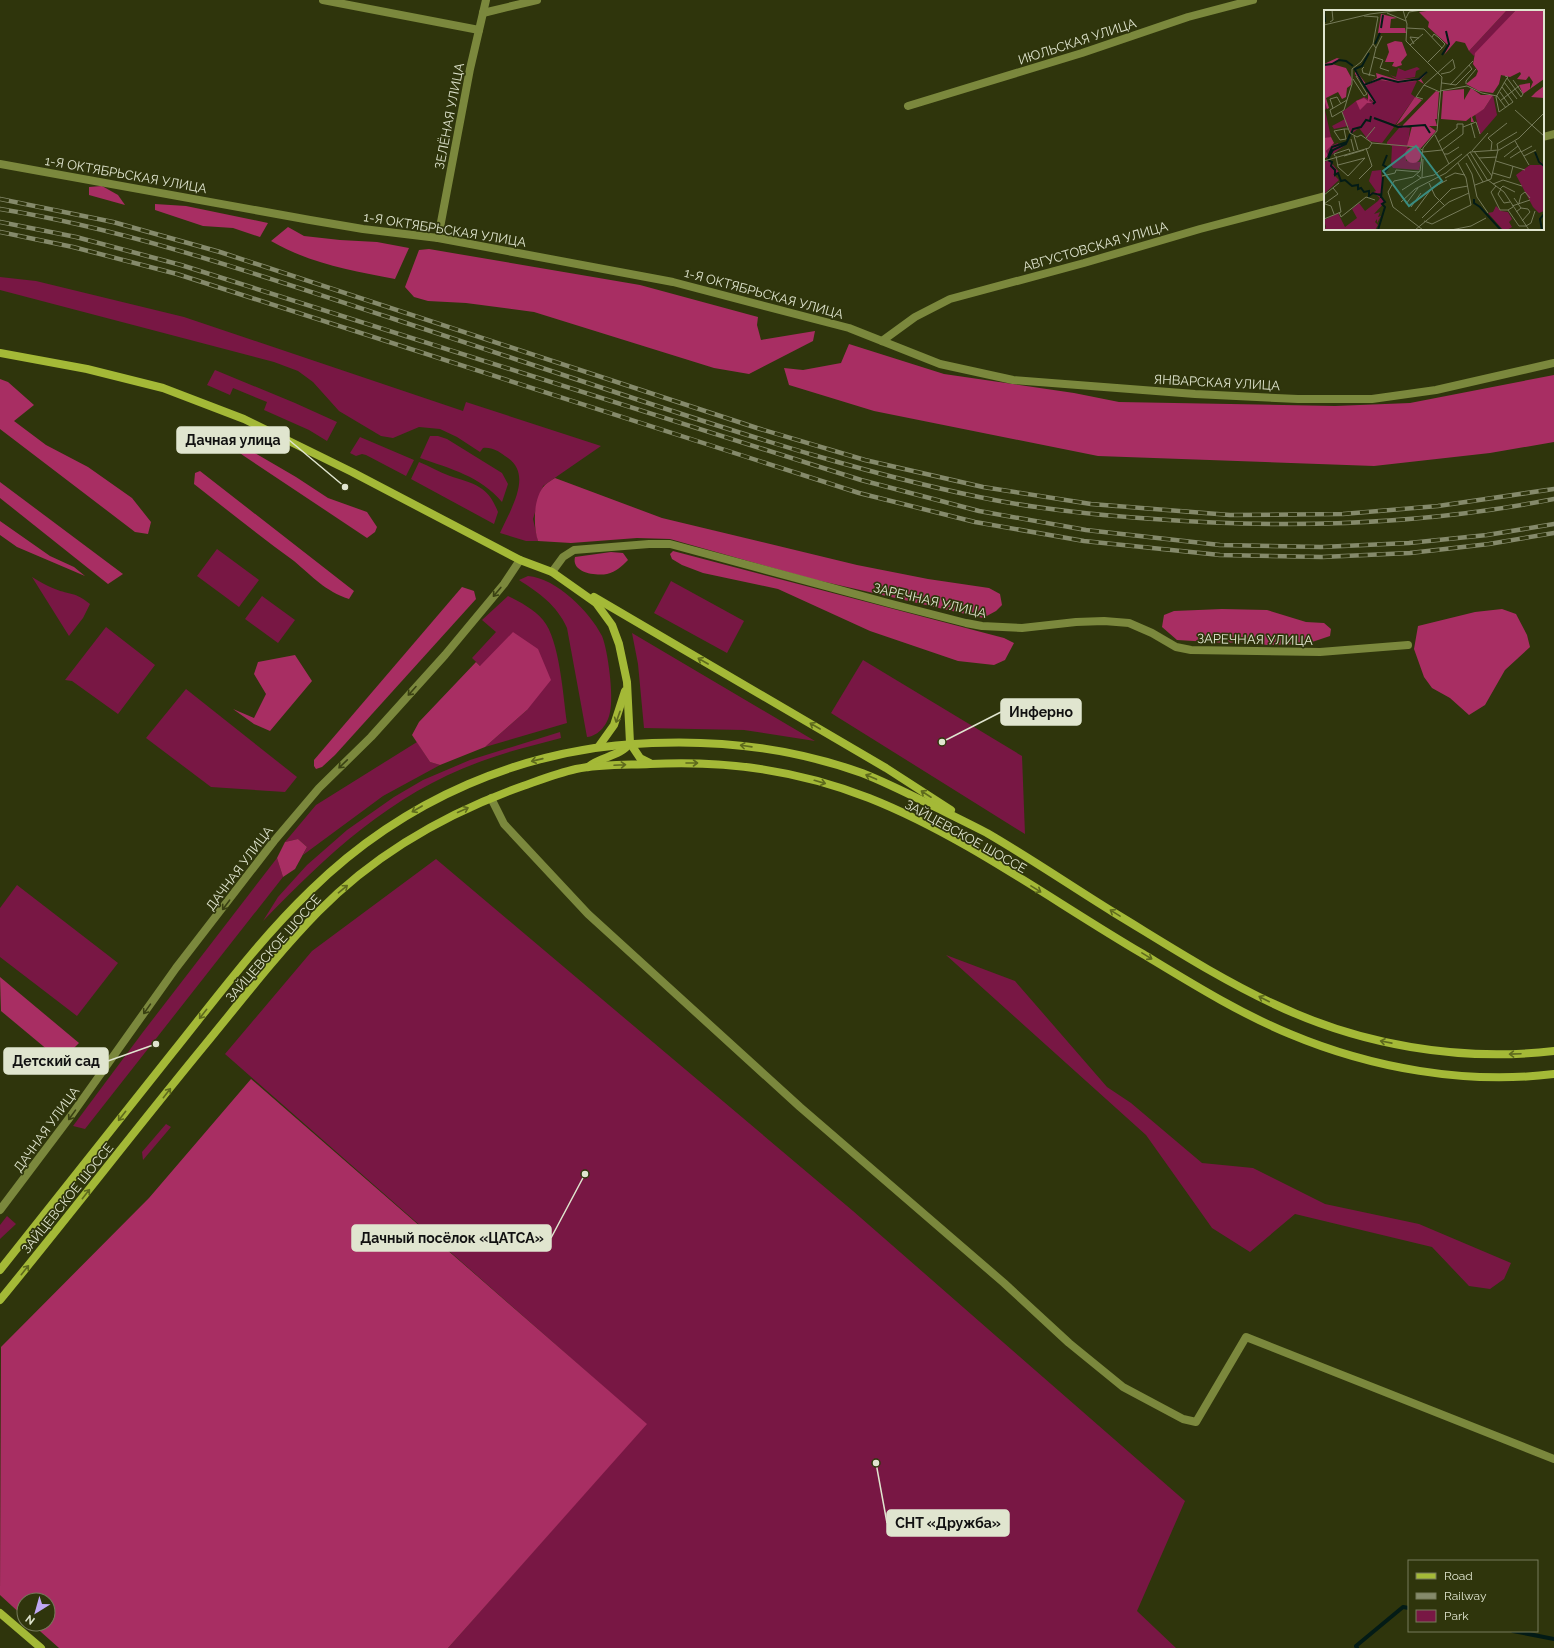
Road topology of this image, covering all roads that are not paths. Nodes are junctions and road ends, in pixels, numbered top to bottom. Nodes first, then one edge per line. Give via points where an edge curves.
1 (323, 0) edge
2 (486, 0) edge
3 (537, 0) edge
4 (1253, 0) edge
5 (483, 13) junction
6 (479, 30) junction
7 (908, 106) dead end
8 (1554, 134) edge
9 (1544, 137) edge
10 (0, 164) edge
11 (1324, 196) edge
12 (438, 238) junction
13 (882, 341) junction
14 (0, 353) edge
15 (1554, 363) edge
16 (520, 560) junction
17 (552, 572) junction
18 (1408, 645) dead end
19 (627, 682) junction
20 (630, 743) junction
21 (599, 746) junction
22 (653, 764) junction
23 (588, 768) junction
24 (491, 798) junction
25 (982, 830) junction
26 (1554, 1051) edge
27 (1554, 1074) edge
28 (0, 1210) edge
29 (0, 1270) edge
30 (0, 1300) edge
31 (1554, 1459) edge
32 (0, 1613) edge
33 (41, 1648) edge

1 - 6 street
2 - 5 street, ЗЕЛЁНАЯ УЛИЦА
3 - 5 street
4 - 7 street, ИЮЛЬСКАЯ УЛИЦА via 1188,17 1082,54
5 - 6 street, ЗЕЛЁНАЯ УЛИЦА
6 - 12 street, ЗЕЛЁНАЯ УЛИЦА
8 - 9 street
10 - 12 street, 1-Я ОКТЯБРЬСКАЯ УЛИЦА via 318,221
11 - 13 street, АВГУСТОВСКАЯ УЛИЦА via 950,299 915,317
12 - 13 street, 1-Я ОКТЯБРЬСКАЯ УЛИЦА via 681,283 849,328
13 - 15 street, ЯНВАРСКАЯ УЛИЦА via 940,364 1013,380 1298,399 1389,398
14 - 16 main road via 87,369 163,388 244,419
16 - 17 main road
16 -> 28 street, ДАЧНАЯ УЛИЦА via 504,584 445,655 319,788 274,841 176,968
17 - 18 street, ЗАРЕЧНАЯ УЛИЦА via 563,557 574,550 670,544 982,626 1022,628 1104,620 1129,623 1176,647 1191,650 1320,652
17 - 19 main road via 591,599 606,616 619,644
25 -> 17 main road via 886,768
19 - 20 main road
19 -> 21 main road via 614,725
20 - 21 main road, ЗАЙЦЕВСКОЕ ШОССЕ
20 - 22 main road via 640,758
20 - 23 main road via 622,752 598,760
25 -> 20 main road, ЗАЙЦЕВСКОЕ ШОССЕ via 885,783 812,759 769,749 711,742
21 -> 29 main road, ЗАЙЦЕВСКОЕ ШОССЕ via 528,762 460,787 408,815 333,870 289,913 233,976
23 -> 22 main road, ЗАЙЦЕВСКОЕ ШОССЕ
22 -> 27 main road, ЗАЙЦЕВСКОЕ ШОССЕ via 709,762 746,766 805,778 874,800 956,841 1232,1006 1287,1033 1340,1053 1385,1064 1462,1075 1518,1077
23 - 24 main road, ЗАЙЦЕВСКОЕ ШОССЕ via 549,777
30 -> 24 main road, ЗАЙЦЕВСКОЕ ШОССЕ via 184,1071 319,910 366,870 400,847 448,818
24 - 31 street via 504,824 588,914 800,1107 1004,1283 1069,1343 1128,1390 1183,1419 1196,1422 1246,1337
26 -> 25 main road, ЗАЙЦЕВСКОЕ ШОССЕ via 1492,1054 1436,1051 1373,1039 1304,1017 1261,998 1183,954
32 - 33 main road

